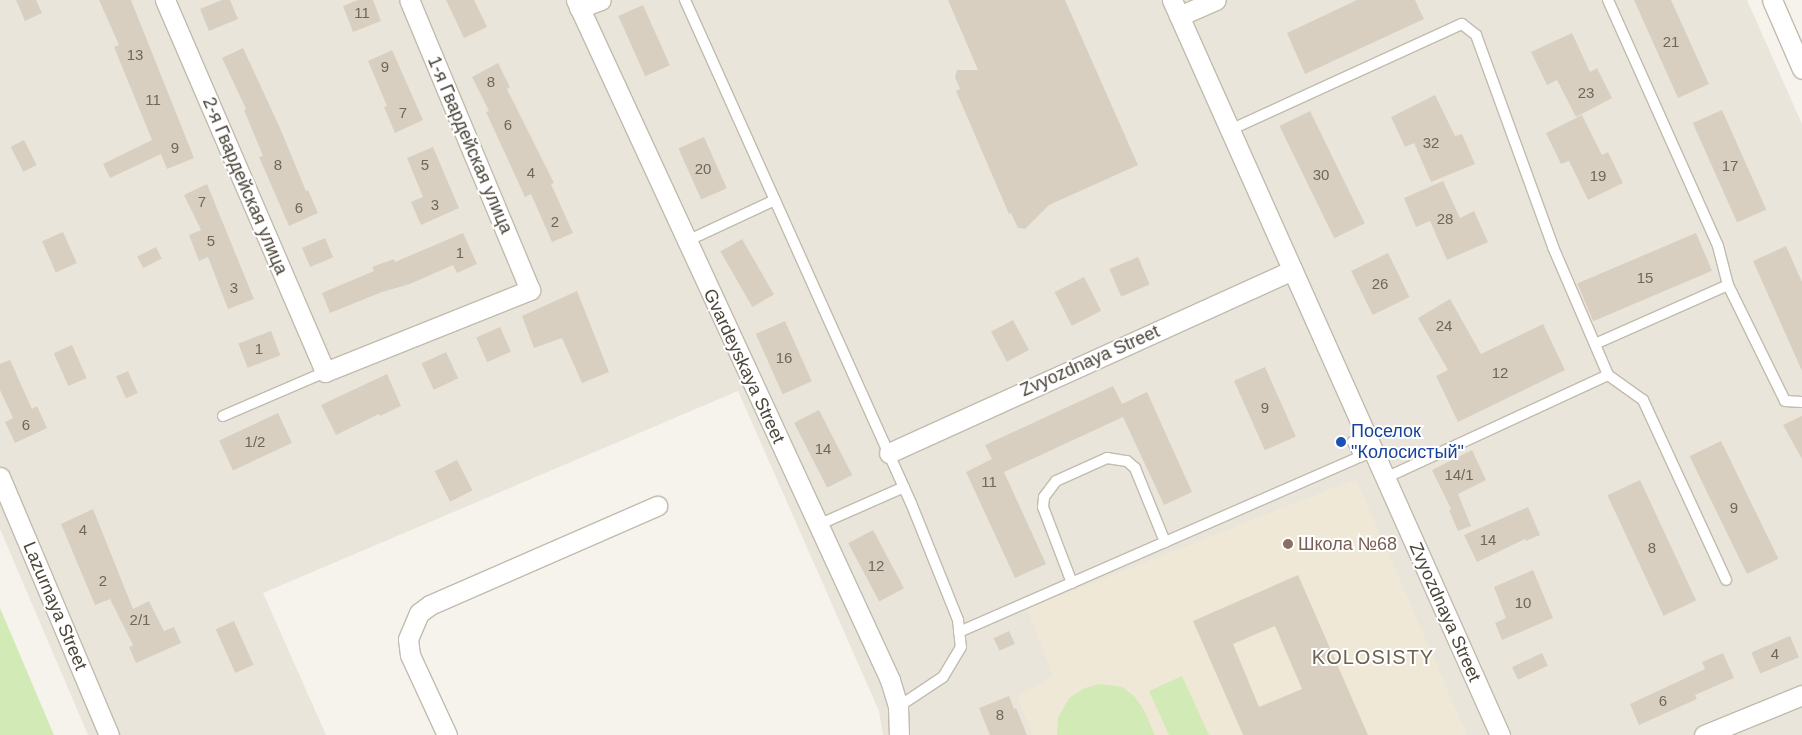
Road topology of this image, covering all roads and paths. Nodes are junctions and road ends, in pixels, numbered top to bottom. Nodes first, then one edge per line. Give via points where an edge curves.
1 (164, 0) edge
2 (409, 0) edge
3 (601, 0) edge
4 (685, 0) edge
5 (1216, 0) edge
6 (1608, 0) edge
7 (1772, 0) edge
8 (577, 4) edge
9 (1175, 8) edge
10 (1802, 69) edge
11 (1230, 130) junction
12 (775, 200) junction
13 (687, 241) junction
14 (1292, 270) junction
15 (1728, 285) junction
16 (1595, 344) junction
17 (325, 372) junction
18 (1608, 375) junction
19 (1802, 402) edge
20 (223, 416) dead end
21 (1367, 448) junction
22 (889, 452) junction
23 (0, 477) edge
24 (1385, 478) junction
25 (904, 487) junction
26 (657, 506) dead end
27 (818, 525) junction
28 (1165, 542) junction
29 (1726, 580) dead end
30 (1072, 583) junction
31 (959, 632) junction
32 (1802, 695) edge
33 (898, 707) junction
34 (109, 735) edge
35 (447, 735) edge
36 (899, 735) edge
37 (1500, 735) edge
38 (1704, 735) edge

1 - 17 street, 2-я Гвардейская улица
2 - 17 street, 1-я Гвардейская улица via 530,290
3 - 8 street
4 - 12 lane
5 - 9 street
6 - 15 lane via 1718,246
7 - 10 street
8 - 13 street, Gvardeyskaya Street
9 - 11 street, Zvyozdnaya Street
11 - 14 street, Zvyozdnaya Street
11 - 16 lane via 1462,24 1476,35 1552,246
12 - 13 lane
12 - 22 lane
13 - 27 street, Gvardeyskaya Street
14 - 21 street, Zvyozdnaya Street
14 - 22 street, Zvyozdnaya Street
15 - 16 lane
15 - 19 lane via 1785,401
16 - 18 lane
17 - 20 lane
18 - 24 lane
18 - 29 lane via 1643,400
21 - 24 street, Zvyozdnaya Street
21 - 28 lane
22 - 25 lane
23 - 34 street, Lazurnaya Street
24 - 37 street, Zvyozdnaya Street
25 - 27 lane
25 - 31 lane via 958,620
26 - 35 street via 430,605 420,613 408,639 410,655
27 - 33 street, Gvardeyskaya Street via 890,680
28 - 30 lane
28 - 30 lane via 1135,468 1127,461 1107,458 1056,481 1044,496 1043,507
30 - 31 lane
31 - 33 lane via 961,647 943,677
32 - 38 street
33 - 36 street, Gvardeyskaya Street

